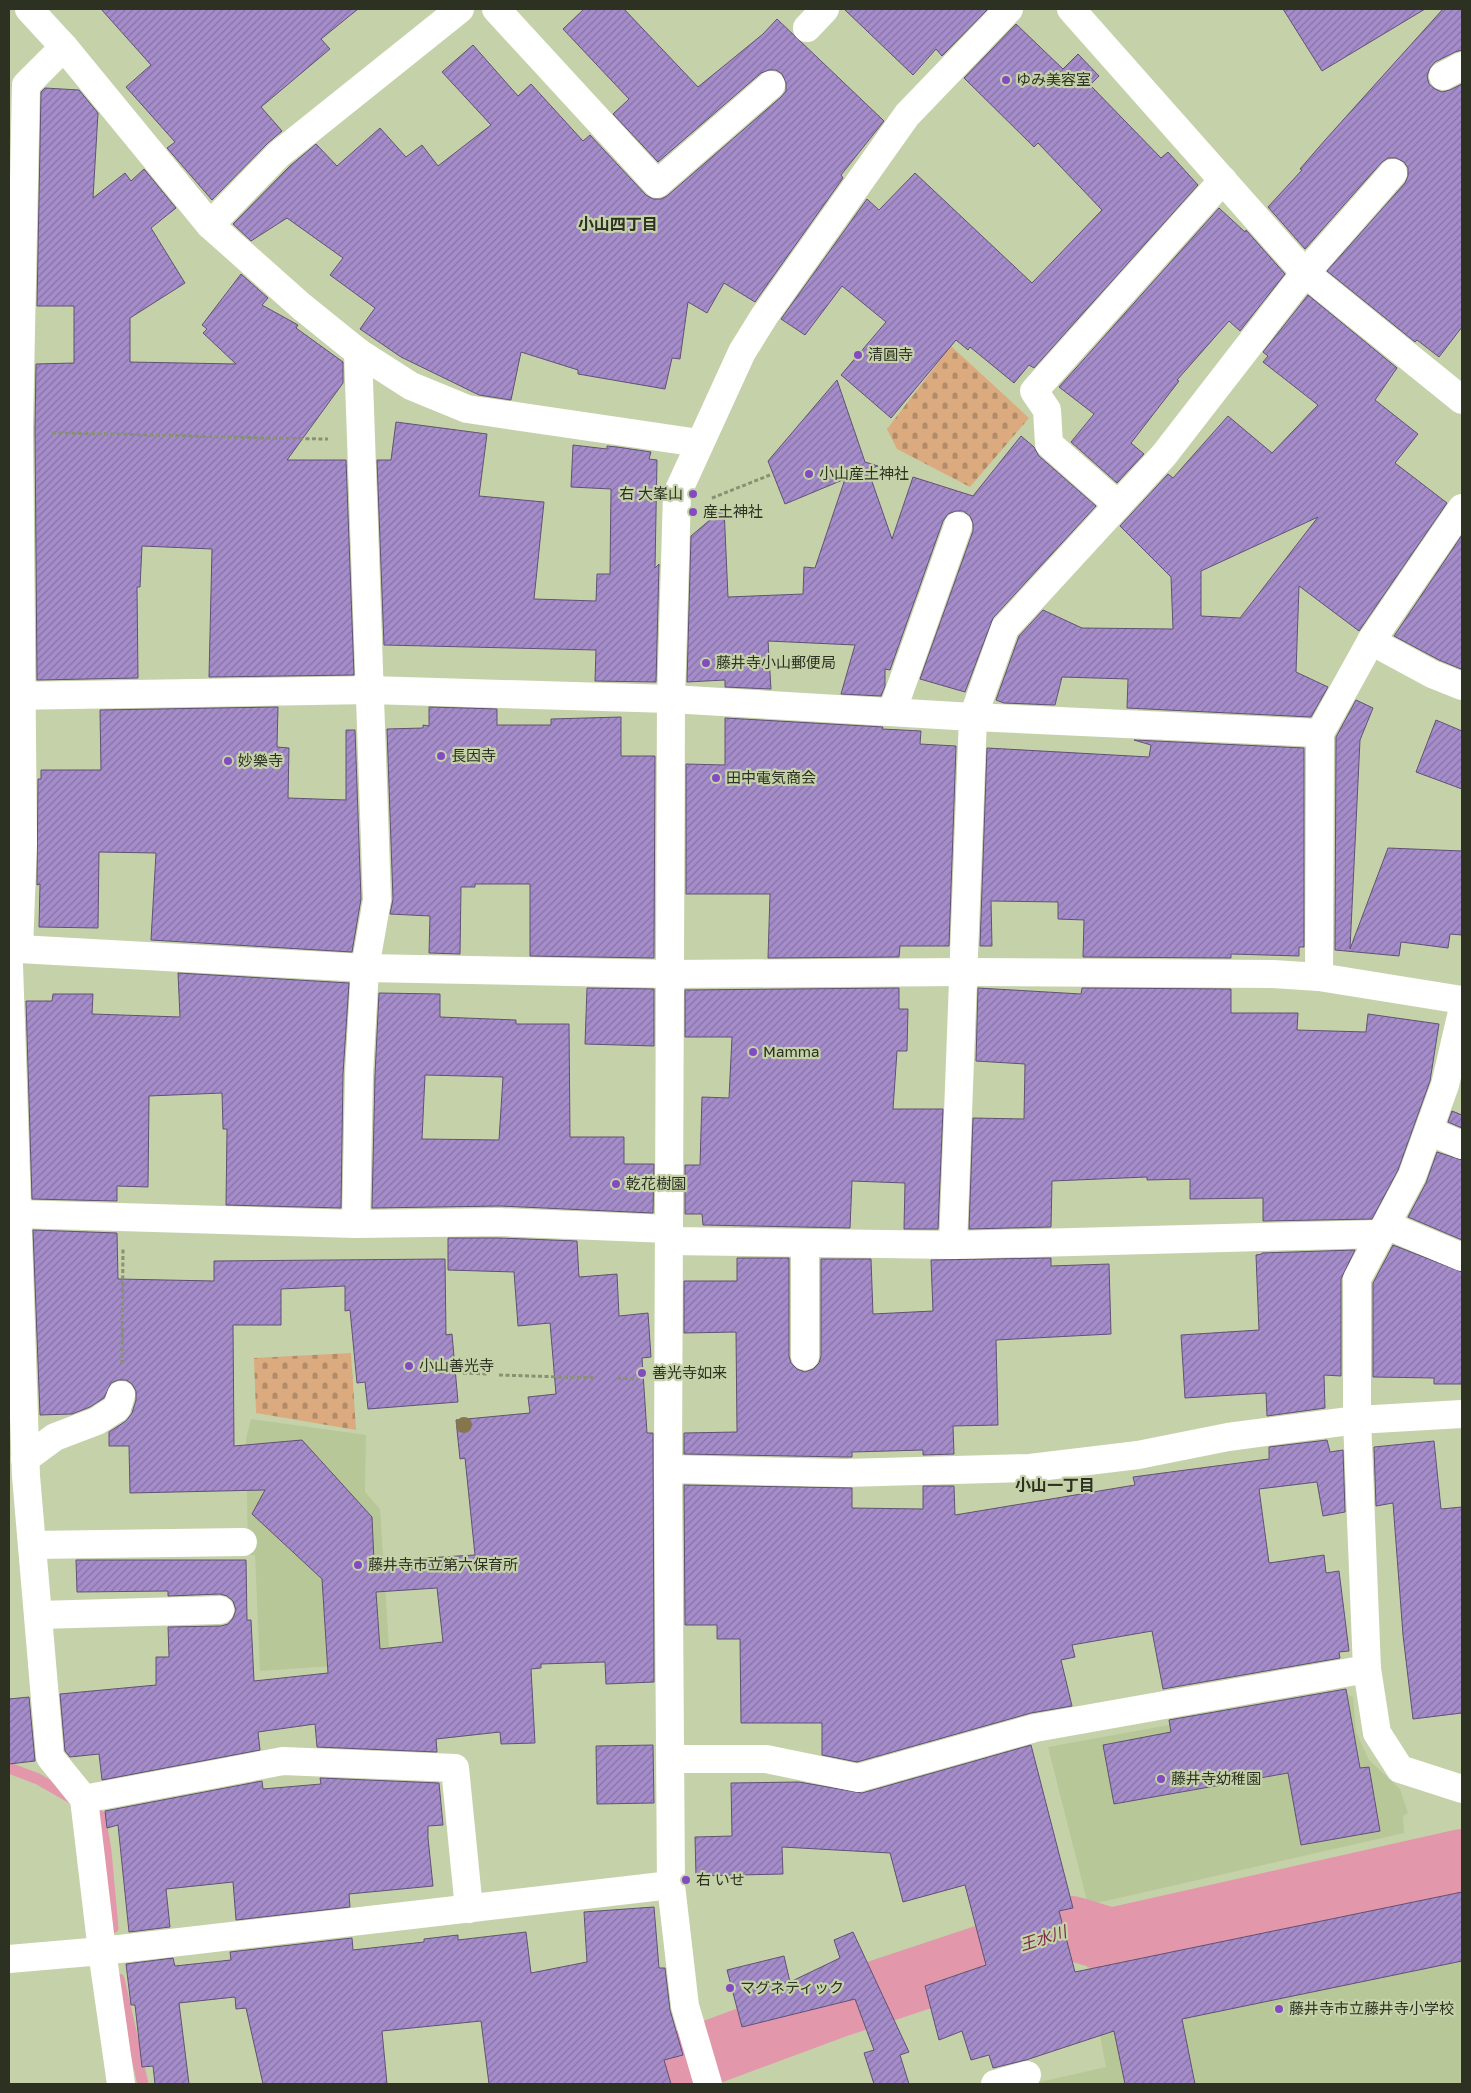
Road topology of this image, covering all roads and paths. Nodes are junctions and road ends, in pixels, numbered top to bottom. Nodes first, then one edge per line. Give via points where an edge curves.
1 (29, 9) edge
2 (460, 9) edge
3 (496, 9) edge
4 (1010, 9) edge
5 (1071, 9) edge
6 (64, 47) junction
7 (771, 85) dead end
8 (1393, 173) dead end
9 (1223, 180) junction
10 (210, 225) junction
11 (1305, 273) junction
12 (358, 352) junction
13 (1462, 400) edge
14 (19, 433) junction
15 (361, 439) junction
16 (699, 443) junction
17 (770, 475) dead end
18 (708, 499) dead end
19 (1118, 504) junction
20 (1462, 508) edge
21 (958, 526) dead end
22 (1371, 641) junction
23 (1462, 686) edge
24 (370, 690) junction
25 (16, 696) edge
26 (671, 699) junction
27 (892, 712) junction
28 (973, 717) junction
29 (1320, 733) junction
30 (12, 954) edge
31 (365, 968) junction
32 (963, 972) junction
33 (671, 974) junction
34 (1319, 976) junction
35 (1462, 1000) edge
36 (1462, 1012) edge
37 (1428, 1131) junction
38 (1462, 1145) edge
39 (124, 1217) junction
40 (14, 1221) edge
41 (356, 1224) junction
42 (1383, 1230) junction
43 (669, 1235) junction
44 (806, 1243) junction
45 (953, 1245) junction
46 (1462, 1257) edge
47 (805, 1356) dead end
48 (463, 1373) dead end
49 (489, 1374) dead end
50 (499, 1375) dead end
51 (596, 1378) dead end
52 (121, 1395) joint
53 (1462, 1414) edge
54 (1357, 1420) junction
55 (20, 1469) edge
56 (668, 1469) junction
57 (243, 1542) dead end
58 (32, 1545) junction
59 (220, 1610) dead end
60 (38, 1615) junction
61 (1367, 1669) junction
62 (670, 1759) junction
63 (1462, 1789) edge
64 (85, 1804) junction
65 (671, 1886) junction
66 (468, 1908) junction
67 (102, 1951) junction
68 (9, 1958) edge
69 (702, 2066) edge
70 (1027, 2075) dead end
71 (121, 2084) edge
72 (995, 2084) edge

1 - 6 street
2 - 10 street via 279,154
3 - 7 street via 657,184
4 - 16 street via 901,123 765,315 742,352
5 - 9 street
6 - 10 street
6 - 14 street via 26,85
8 - 11 street
9 - 11 street
9 - 19 street via 1034,391 1047,410 1048,444
10 - 12 street
11 - 13 street
11 - 19 street via 1164,455
12 - 15 street
12 - 16 street via 412,386 467,409
14 - 15 path
14 - 25 street
15 - 24 street
16 - 26 street via 676,494
17 - 18 path
19 - 28 street via 1005,628
20 - 22 street
21 - 27 street
22 - 23 street via 1432,674
22 - 29 street
24 - 25 street
24 - 26 street
24 - 31 street via 377,900
25 - 30 street via 23,843
26 - 27 street
26 - 33 street
27 - 28 street
28 - 29 street
28 - 32 street
29 - 34 street
30 - 31 street
30 - 40 street
31 - 33 street
31 - 41 street
32 - 33 street
32 - 34 street
32 - 45 street
33 - 43 street
34 - 35 street
36 - 37 street via 1445,1085
37 - 38 street
37 - 42 street via 1412,1176
39 - 40 street
39 - 41 street
39 - 52 path
40 - 55 street
41 - 43 street via 499,1222
42 - 45 street
42 - 46 street
42 - 54 street via 1357,1279
43 - 44 street
43 - 56 street
44 - 45 street
44 - 47 street
48 - 49 path
50 - 51 path
52 - 55 street via 117,1408 97,1421 56,1437
53 - 54 street
54 - 56 street via 1228,1437 1138,1455 1030,1468 844,1473
54 - 61 street
55 - 58 street
56 - 62 street
57 - 58 street
58 - 60 street
59 - 60 street
60 - 64 street via 50,1757
61 - 62 street via 1035,1728 858,1778 766,1759
61 - 63 street via 1376,1733 1400,1769
62 - 65 street
64 - 66 street via 283,1761 455,1768
64 - 67 street
65 - 66 street
65 - 69 street via 685,2006
66 - 67 street
67 - 68 street
67 - 71 street
70 - 72 street

